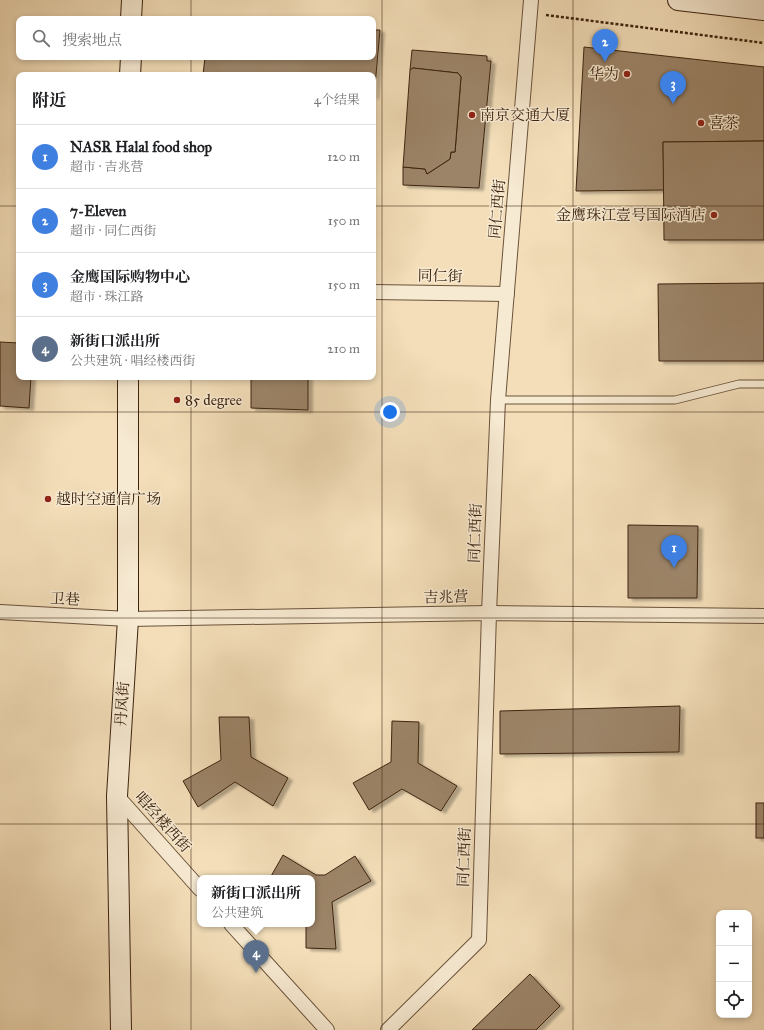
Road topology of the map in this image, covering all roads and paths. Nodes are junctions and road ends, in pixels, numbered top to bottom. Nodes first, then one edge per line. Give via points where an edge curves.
1 (132, 0) edge
2 (678, 0) edge
3 (530, 7) edge
4 (764, 10) edge
5 (131, 16) edge
6 (764, 43) edge
7 (131, 60) edge
8 (130, 72) edge
9 (376, 292) edge
10 (507, 294) junction
11 (128, 380) edge
12 (764, 384) edge
13 (498, 400) junction
14 (0, 612) edge
15 (489, 613) junction
16 (764, 616) edge
17 (128, 619) junction
18 (117, 796) junction
19 (197, 886) edge
20 (234, 927) edge
21 (121, 1030) edge
22 (327, 1030) edge
23 (388, 1030) edge

1 - 5 main road
2 - 4 main road
3 - 6 path
3 - 10 street, 同仁西街
7 - 8 main road
9 - 10 street, 同仁街
10 - 13 street, 同仁西街
11 - 17 main road, 丹凤街
12 - 13 lane via 739,384 675,400
13 - 15 street, 同仁西街
14 - 17 street, 卫巷
15 - 16 street, 吉兆营
15 - 17 street, 吉兆营
15 - 23 street, 同仁西街 via 479,940
17 - 18 main road, 丹凤街
18 - 19 street, 唱经楼西街
18 - 21 main road, 丹凤街
20 - 22 street

